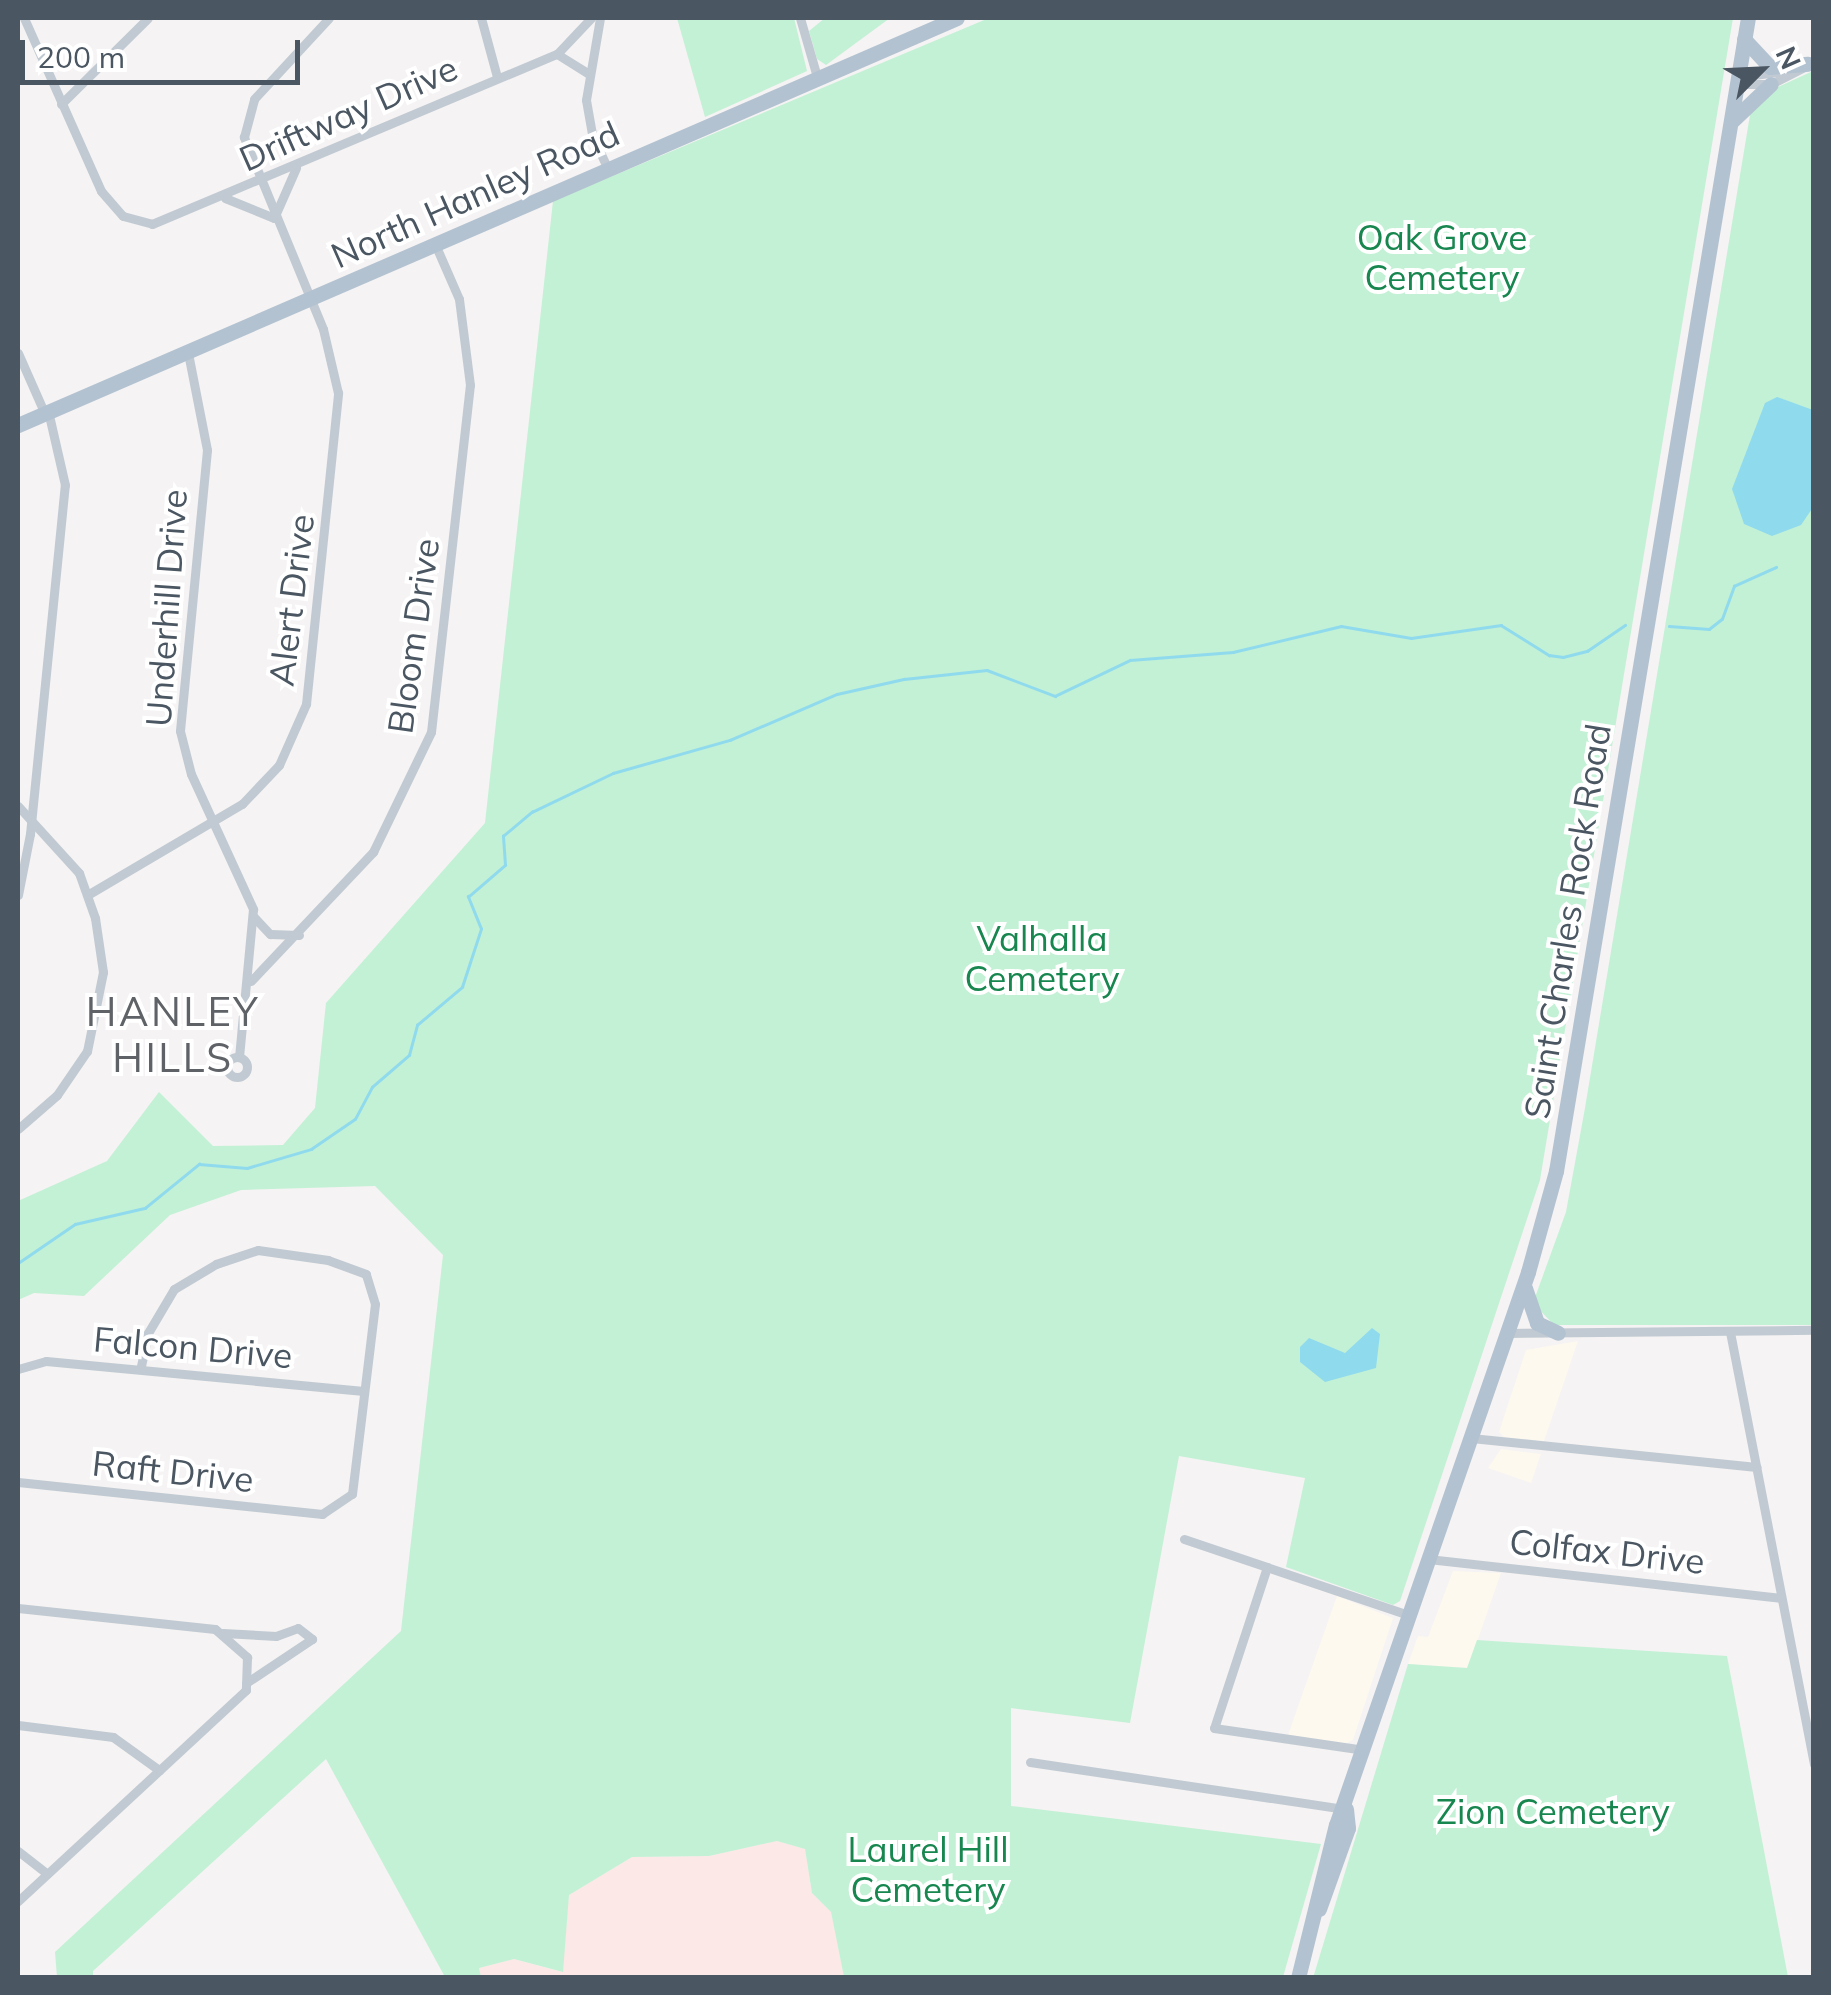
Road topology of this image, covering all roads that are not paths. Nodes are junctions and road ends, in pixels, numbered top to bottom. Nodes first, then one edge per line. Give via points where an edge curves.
1 (24, 18) edge
2 (148, 18) edge
3 (329, 18) edge
4 (481, 18) edge
5 (591, 18) edge
6 (600, 18) edge
7 (800, 18) edge
8 (957, 18) edge
9 (1748, 18) edge
10 (1744, 40) junction
11 (557, 54) junction
12 (1811, 62) edge
13 (589, 74) junction
14 (497, 77) junction
15 (817, 77) junction
16 (1737, 80) junction
17 (1771, 84) junction
18 (61, 104) junction
19 (1728, 127) junction
20 (302, 163) junction
21 (607, 168) junction
22 (258, 183) junction
23 (225, 198) junction
24 (274, 218) junction
25 (435, 244) junction
26 (310, 300) junction
27 (188, 353) junction
28 (18, 354) edge
29 (46, 411) junction
30 (18, 425) edge
31 (18, 806) edge
32 (32, 817) junction
33 (218, 821) junction
34 (89, 894) junction
35 (18, 895) edge
36 (253, 916) junction
37 (298, 935) junction
38 (250, 981) junction
39 (239, 1056) dead end
40 (18, 1129) edge
41 (1524, 1283) junction
42 (1814, 1330) edge
43 (1506, 1332) junction
44 (1558, 1332) junction
45 (1730, 1332) junction
46 (142, 1367) junction
47 (18, 1369) edge
48 (364, 1391) junction
49 (1471, 1438) junction
50 (1757, 1467) junction
51 (18, 1482) edge
52 (1184, 1539) dead end
53 (1428, 1559) junction
54 (1267, 1567) junction
55 (1780, 1598) junction
56 (18, 1608) edge
57 (1408, 1615) junction
58 (222, 1632) junction
59 (246, 1683) junction
60 (18, 1725) edge
61 (1810, 1731) edge
62 (1364, 1750) junction
63 (1030, 1762) dead end
64 (1814, 1764) edge
65 (159, 1770) junction
66 (1346, 1809) junction
67 (18, 1851) edge
68 (47, 1874) junction
69 (18, 1902) edge
70 (1298, 1978) edge

1 - 18 street
2 - 18 street
3 - 22 street, Alert Drive via 248,110 244,146
4 - 14 street
5 - 11 street, Driftway Drive
6 - 13 street
7 - 15 street
8 - 15 main road, North Hanley Road
9 - 10 main road, Saint Charles Rock Road
10 - 12 main road via 1770,67
10 - 16 main road, Saint Charles Rock Road
11 - 13 street
11 - 14 street, Driftway Drive
12 - 16 street
12 - 17 street
13 - 21 street via 588,120
14 - 20 street, Driftway Drive
15 - 21 main road, North Hanley Road
16 - 17 street
16 - 19 main road, Saint Charles Rock Road
17 - 19 main road via 1741,106
18 - 23 street, Driftway Drive via 110,204 132,220 161,223
19 - 41 main road, Saint Charles Rock Road via 1566,1122
20 - 22 street, Driftway Drive
20 - 24 street via 285,183
21 - 25 main road, North Hanley Road
22 - 23 street, Driftway Drive
22 - 24 street, Alert Drive
23 - 24 street
24 - 26 street, Alert Drive
25 - 26 main road, North Hanley Road
25 - 37 street, Bloom Drive via 459,299 470,384 431,732 382,840
26 - 27 main road, North Hanley Road
26 - 33 street, Alert Drive via 330,350 339,420 306,704 264,784
27 - 29 main road, North Hanley Road
27 - 33 street, Underhill Drive via 207,450 179,716 191,774
28 - 29 street
29 - 30 main road, North Hanley Road
29 - 32 street via 65,484
31 - 32 street
32 - 34 street
32 - 35 street
33 - 34 street, Alert Drive
33 - 36 street, Underhill Drive
34 - 40 street via 104,972 99,1014 87,1051 56,1096
36 - 37 street via 270,934
36 - 38 street, Underhill Drive
37 - 38 street, Bloom Drive
38 - 39 street, Underhill Drive
41 - 43 main road, Saint Charles Rock Road
41 - 44 main road via 1528,1311
42 - 45 street
43 - 44 street
43 - 49 main road, Saint Charles Rock Road
44 - 45 street
45 - 50 street
46 - 47 street, Falcon Drive via 46,1361
46 - 48 street, Falcon Drive
46 - 48 street via 148,1333 174,1289 258,1250 328,1260 366,1274 375,1304
48 - 51 street, Raft Drive via 352,1494 322,1514
49 - 50 street
49 - 53 main road, Saint Charles Rock Road
50 - 55 street
52 - 54 street
53 - 55 street, Colfax Drive
53 - 57 main road, Saint Charles Rock Road
54 - 57 street
54 - 62 street via 1214,1728
55 - 61 street
56 - 58 street
57 - 62 main road, Saint Charles Rock Road
58 - 59 street via 248,1657
58 - 59 street via 276,1636 298,1628 312,1640
59 - 65 street
60 - 65 street via 113,1736
61 - 64 street
62 - 66 main road, Saint Charles Rock Road
63 - 66 street
65 - 68 street
66 - 70 main road, Saint Charles Rock Road via 1334,1877 1316,1912
67 - 68 street
68 - 69 street

